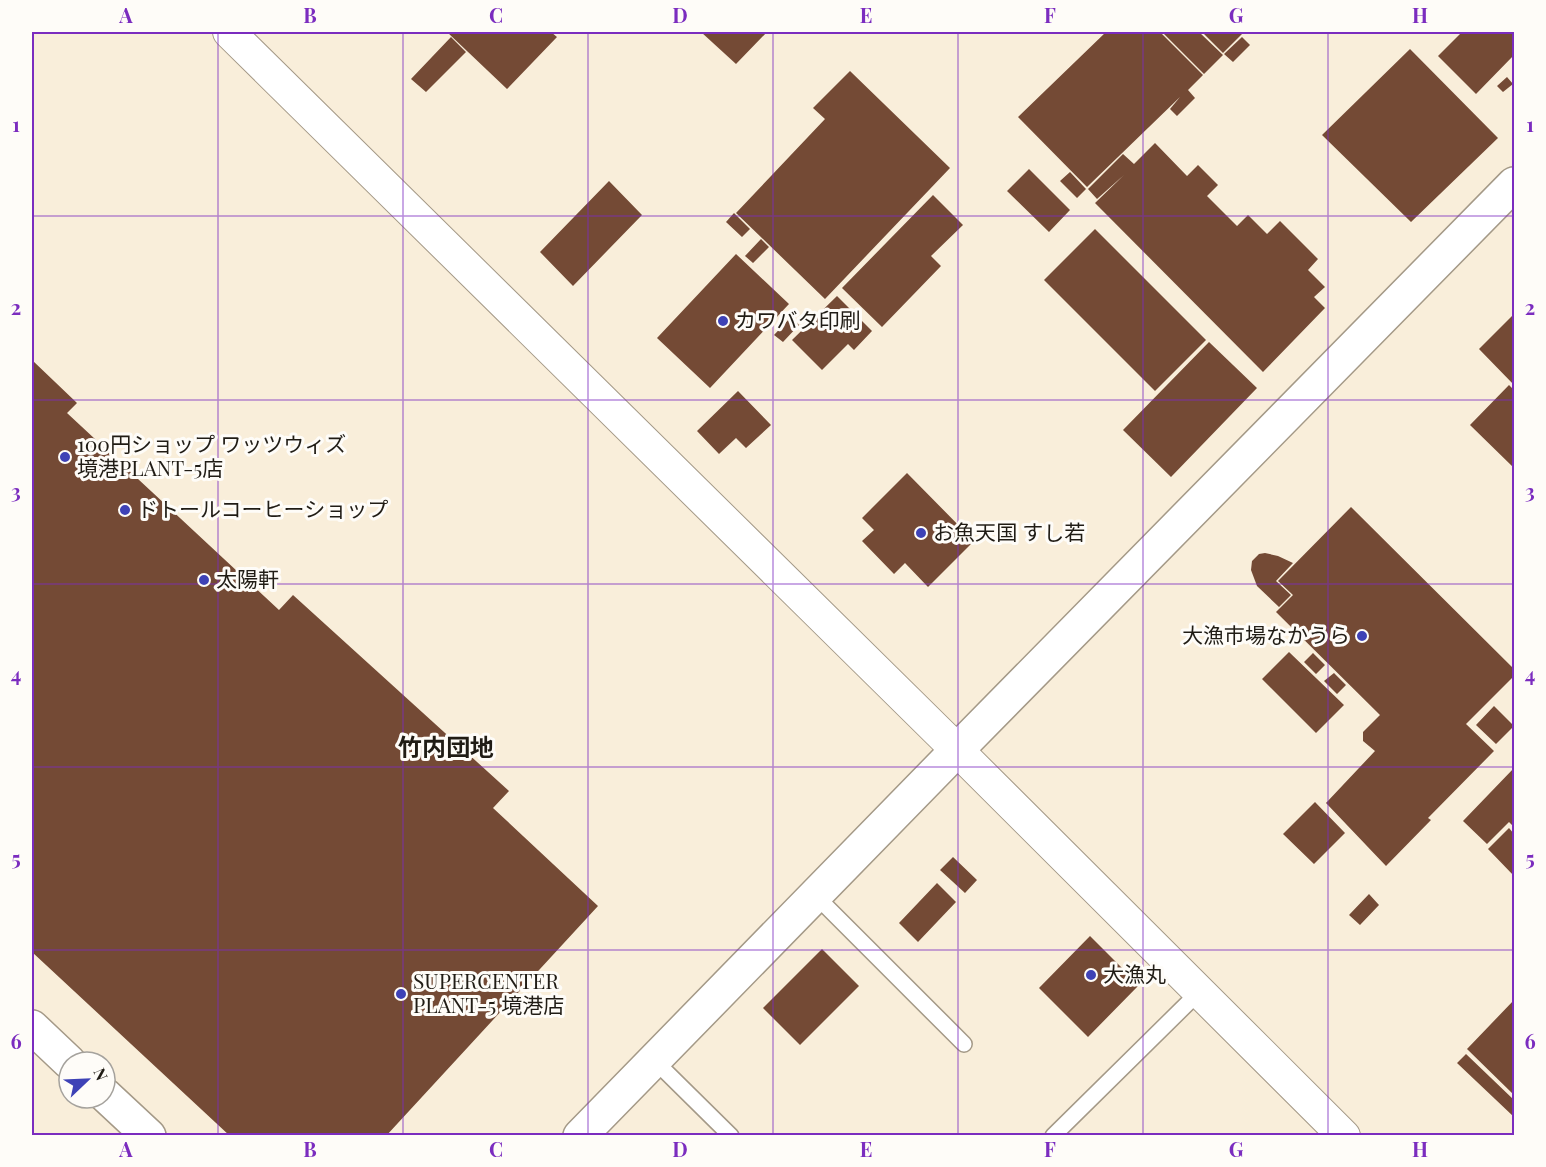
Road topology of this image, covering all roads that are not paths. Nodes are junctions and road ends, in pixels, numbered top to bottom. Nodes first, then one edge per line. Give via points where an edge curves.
1 (229, 32) edge
2 (1515, 184) edge
3 (957, 750) junction
4 (815, 895) junction
5 (1199, 992) junction
6 (32, 1027) edge
7 (964, 1044) dead end
8 (57, 1051) edge
9 (654, 1060) junction
10 (117, 1106) edge
11 (149, 1136) edge
12 (580, 1136) edge
13 (731, 1136) edge
14 (1053, 1136) edge
15 (1344, 1136) edge

1 - 3 street
2 - 3 street
3 - 4 street
3 - 5 street
4 - 7 lane
4 - 9 street
5 - 14 lane
5 - 15 street
6 - 8 street
9 - 12 street
9 - 13 lane
10 - 11 street

